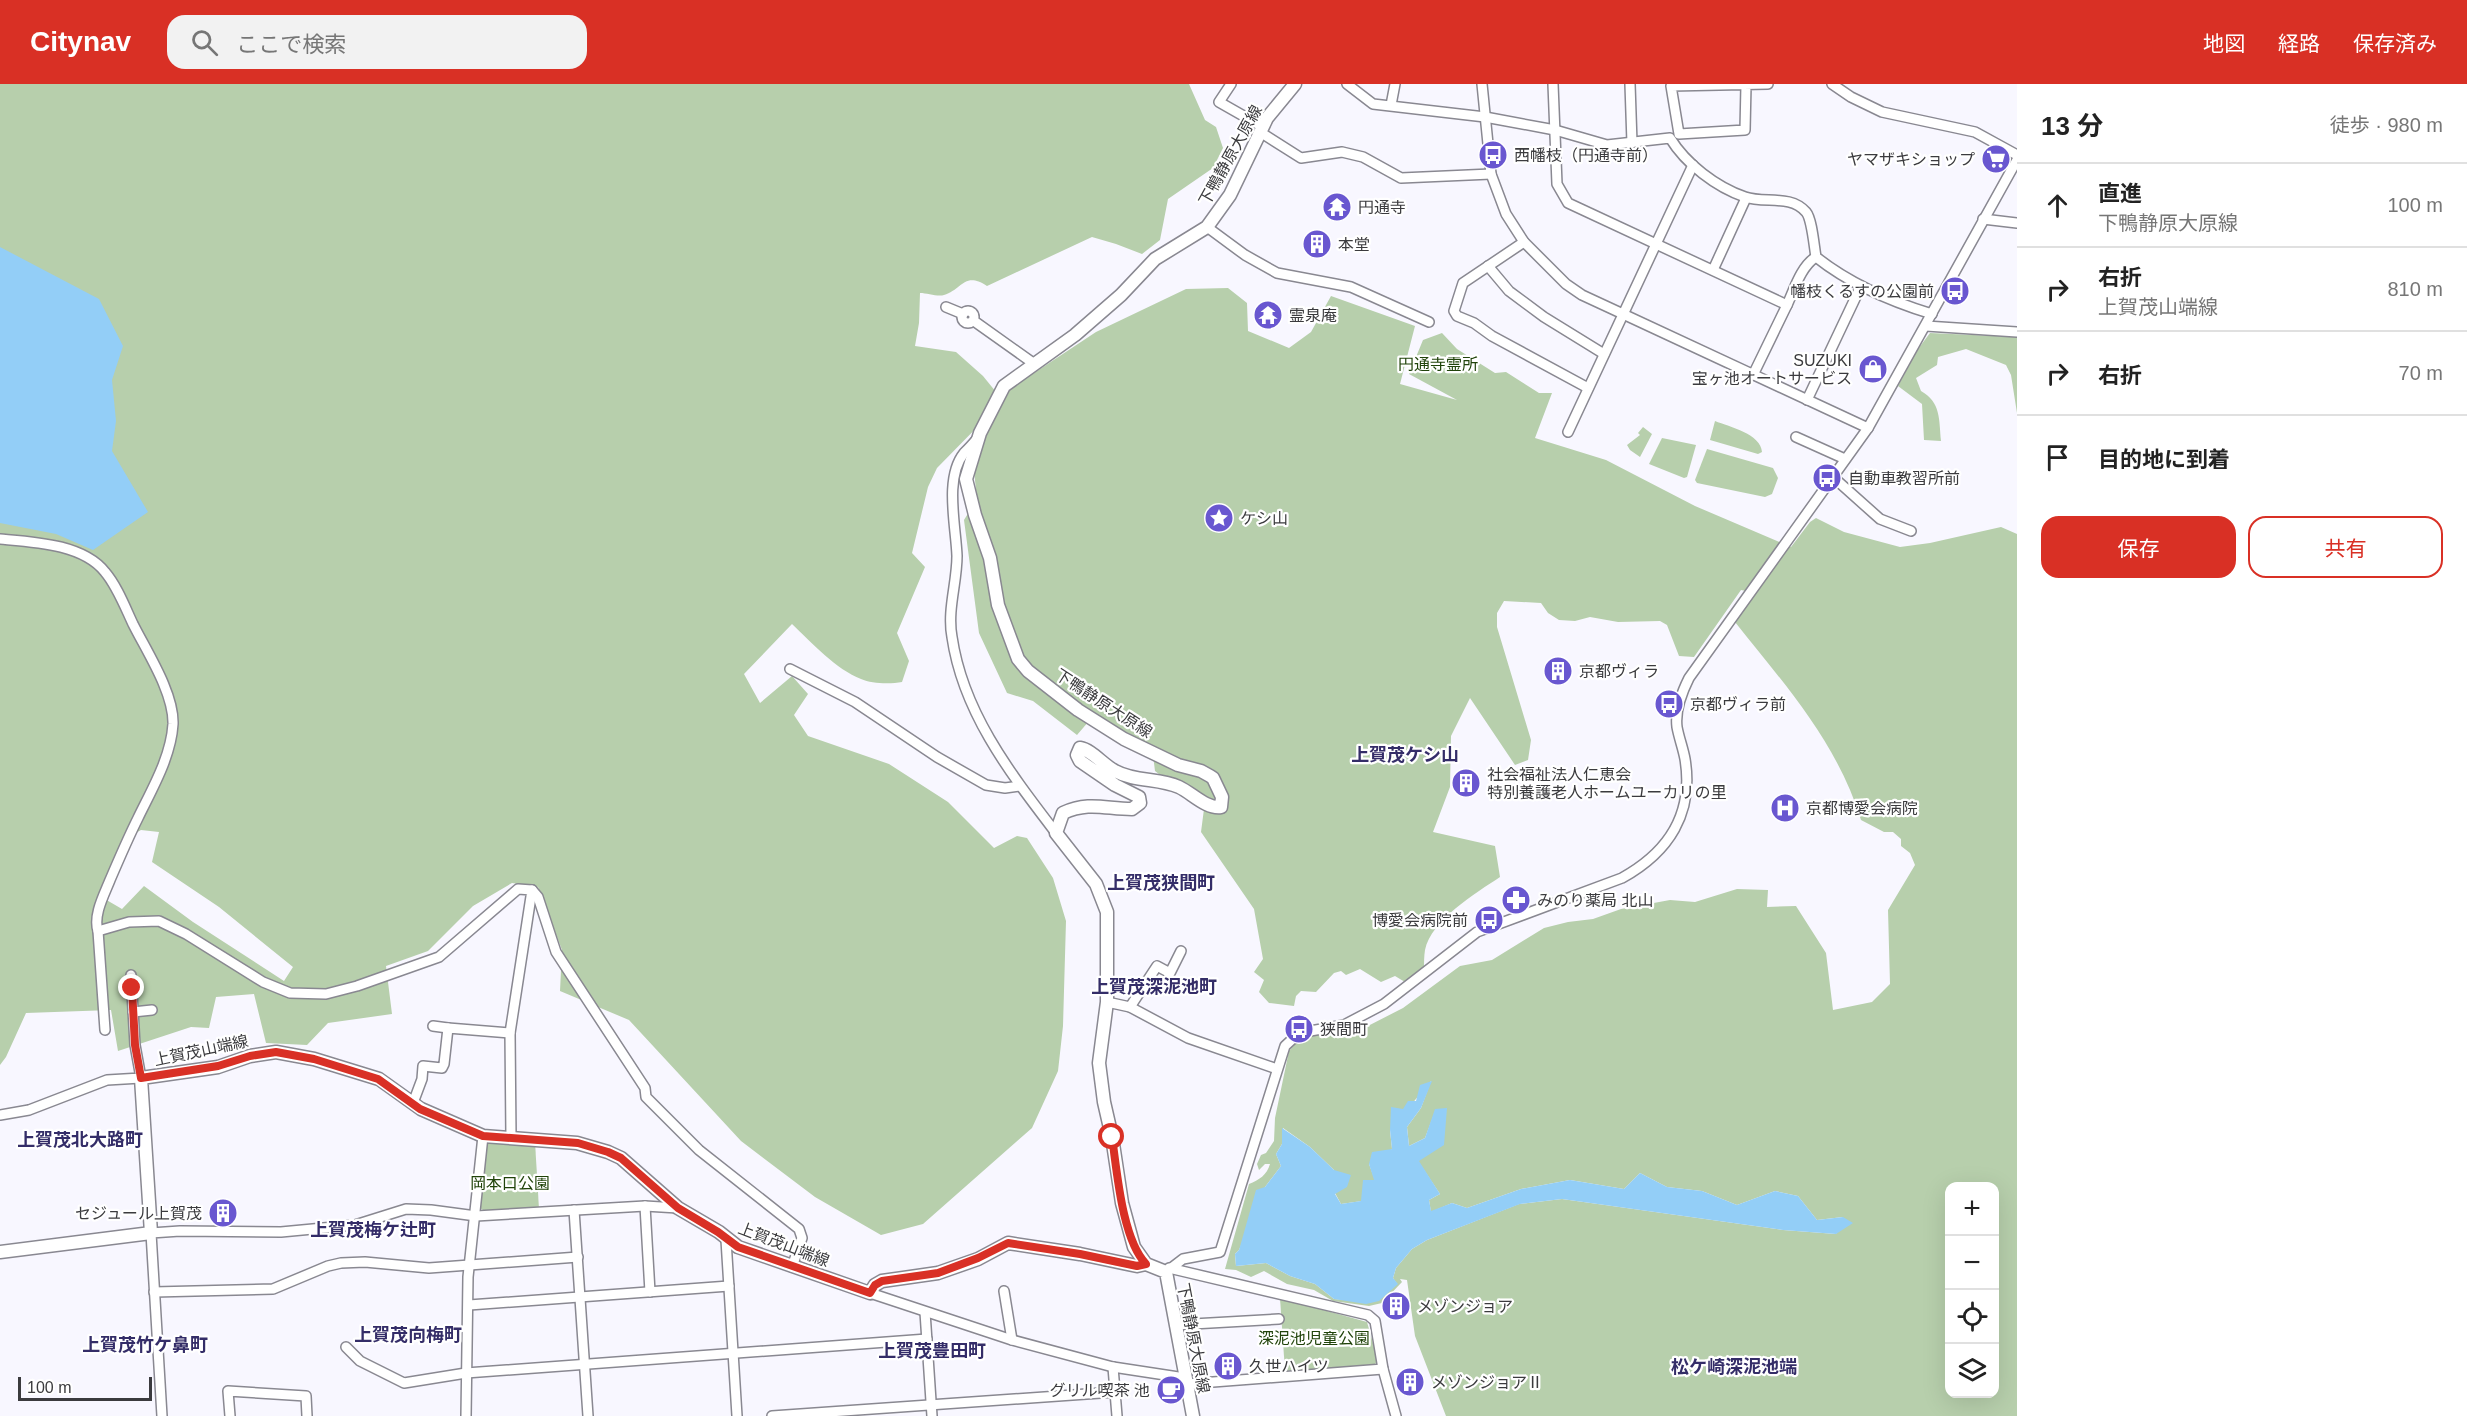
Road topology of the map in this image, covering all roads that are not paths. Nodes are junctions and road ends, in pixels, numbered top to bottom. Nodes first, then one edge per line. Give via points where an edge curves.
1 (1231, 84) edge
2 (1295, 84) edge
3 (1347, 84) edge
4 (1395, 84) edge
5 (1482, 84) edge
6 (1553, 84) edge
7 (1630, 84) edge
8 (1768, 84) edge
9 (1832, 84) edge
10 (1746, 85) edge
11 (1392, 105) junction
12 (1485, 117) junction
13 (1261, 130) junction
14 (1555, 130) junction
15 (1675, 136) junction
16 (1632, 143) junction
17 (2017, 154) edge
18 (2017, 160) edge
19 (1693, 165) junction
20 (1491, 174) junction
21 (1746, 198) junction
22 (1983, 219) junction
23 (2017, 223) edge
24 (1207, 226) junction
25 (1524, 242) junction
26 (1655, 244) junction
27 (1816, 257) junction
28 (1488, 266) junction
29 (1713, 270) junction
30 (1861, 286) junction
31 (1787, 306) junction
32 (946, 307) dead end
33 (1623, 314) junction
34 (1932, 314) junction
35 (1429, 322) dead end
36 (1926, 326) junction
37 (2017, 332) edge
38 (1604, 354) junction
39 (1034, 363) junction
40 (1753, 375) junction
41 (1588, 388) junction
42 (1807, 400) junction
43 (1868, 428) junction
44 (1568, 432) dead end
45 (1796, 437) dead end
46 (977, 439) junction
47 (1845, 459) junction
48 (1833, 477) junction
49 (1911, 531) dead end
50 (0, 539) edge
51 (790, 669) dead end
52 (1020, 786) junction
53 (1056, 833) junction
54 (532, 890) junction
55 (98, 931) junction
56 (1181, 951) dead end
57 (131, 975) dead end
58 (1107, 1002) junction
59 (1130, 1007) junction
60 (152, 1010) dead end
61 (133, 1012) junction
62 (433, 1026) dead end
63 (448, 1028) junction
64 (105, 1030) dead end
65 (510, 1033) junction
66 (1277, 1069) junction
67 (141, 1078) junction
68 (413, 1103) junction
69 (0, 1115) edge
70 (483, 1136) junction
71 (511, 1137) junction
72 (645, 1206) junction
73 (678, 1208) junction
74 (574, 1210) junction
75 (476, 1216) junction
76 (151, 1233) junction
77 (726, 1240) junction
78 (0, 1252) edge
79 (578, 1257) junction
80 (1146, 1264) junction
81 (470, 1265) junction
82 (792, 1267) junction
83 (1168, 1270) junction
84 (729, 1286) junction
85 (1004, 1291) dead end
86 (154, 1292) junction
87 (650, 1292) junction
88 (870, 1293) junction
89 (580, 1297) junction
90 (468, 1305) junction
91 (925, 1312) junction
92 (1279, 1319) dead end
93 (1175, 1324) junction
94 (927, 1339) junction
95 (1012, 1340) junction
96 (346, 1347) dead end
97 (734, 1353) junction
98 (585, 1365) junction
99 (1113, 1367) junction
100 (1383, 1369) junction
101 (466, 1373) junction
102 (1186, 1381) junction
103 (1115, 1392) junction
104 (931, 1405) junction
105 (162, 1416) edge
106 (230, 1416) edge
107 (307, 1416) edge
108 (466, 1416) edge
109 (588, 1416) edge
110 (737, 1416) edge
111 (772, 1416) edge
112 (932, 1416) edge
113 (1117, 1416) edge
114 (1193, 1416) edge
115 (1396, 1416) edge

1 - 13 street via 1219,102
2 - 13 main road, 下鴨静原大原線 via 1282,96
3 - 11 street via 1373,104
4 - 11 street
5 - 12 street
6 - 14 street
7 - 16 street
8 - 10 street
9 - 17 street via 1882,112 1975,132
10 - 15 street via 1745,130
10 - 15 street via 1671,86
11 - 12 street
12 - 14 street
12 - 20 street
13 - 20 street via 1301,158 1341,152 1363,157 1401,177
13 - 24 main road, 下鴨静原大原線 via 1230,195
14 - 16 street via 1607,145
14 - 26 street via 1557,184 1568,203
15 - 16 street
15 - 19 street via 1678,152
18 - 22 street
19 - 21 street
19 - 26 street
20 - 25 street via 1506,214
21 - 27 street via 1798,205 1808,214
21 - 29 street
22 - 23 street
22 - 34 street
24 - 35 street via 1277,273 1351,287
24 - 39 main road, 下鴨静原大原線 via 1155,259 1076,335
25 - 28 street
25 - 33 street via 1566,284
26 - 29 street
26 - 33 street
27 - 30 street
27 - 31 street via 1804,269
28 - 38 street via 1509,291 1544,318
28 - 41 street via 1463,284 1454,311 1457,316
29 - 31 street
30 - 34 street via 1906,308
30 - 42 street
31 - 40 street
32 - 39 street via 963,314 972,312 974,321
33 - 38 street
33 - 40 street
34 - 36 street
36 - 37 street
36 - 43 street
38 - 41 street
39 - 46 main road, 下鴨静原大原線 via 1004,386
40 - 42 street
41 - 44 street
42 - 43 street
43 - 47 street
45 - 47 street
46 - 52 street via 963,454 951,485 957,559 950,612 952,638 974,709
46 - 53 main road, 下鴨静原大原線 via 967,487 990,558 998,605 1018,659 1078,710 1168,762 1210,776 1222,797 1221,807 1210,806 1173,785 1117,772 1080,748 1080,761 1139,797 1140,803 1132,809 1098,805 1071,810 1063,813
47 - 48 street
48 - 49 street via 1880,519
48 - 66 street via 1685,686 1677,726 1686,762 1684,807 1671,838 1643,865 1622,878 1477,932 1384,1004 1358,1018 1330,1029 1299,1033 1285,1046
50 - 55 street via 75,551 95,562 122,602 172,710 173,726 162,767 104,894 96,922
51 - 52 street via 855,702 986,785
52 - 53 street
53 - 58 main road via 1096,884 1107,912
54 - 55 street via 518,888 440,957 326,994 290,993 263,982 159,921 129,922
54 - 65 street
54 - 82 street via 538,897 556,952 645,1088 646,1097 699,1150 799,1229 802,1238
55 - 64 street
56 - 59 street via 1170,973 1157,966
57 - 61 street
58 - 59 street
58 - 80 main road via 1099,1063 1104,1102 1122,1203 1134,1247
59 - 66 street via 1188,1038
60 - 61 street
61 - 67 street
62 - 63 street
63 - 65 street
63 - 68 street via 444,1064 442,1068 423,1066
65 - 71 street
66 - 83 street via 1220,1252 1183,1259
67 - 68 main road, 上賀茂山端線 via 276,1052 378,1079
67 - 69 street via 107,1080 29,1110
67 - 76 main road, 上賀茂山端線
68 - 70 main road, 上賀茂山端線
70 - 71 main road, 上賀茂山端線
70 - 75 street
71 - 73 main road, 上賀茂山端線 via 578,1143 608,1152 621,1158
72 - 73 street
72 - 74 street
72 - 87 street
73 - 77 main road, 上賀茂山端線
74 - 75 street
74 - 79 street
75 - 76 street via 406,1209 355,1225 302,1230
75 - 81 street
76 - 78 main road
76 - 86 street
77 - 82 main road, 上賀茂山端線
77 - 84 street
79 - 81 street
79 - 89 street
80 - 83 main road, 下鴨静原大原線
80 - 88 main road via 1137,1266 1008,1243 938,1273 882,1281
81 - 86 street via 429,1268 341,1263 273,1289
81 - 90 street
82 - 88 main road, 上賀茂山端線
83 - 93 main road, 下鴨静原大原線
83 - 100 street via 1368,1315 1375,1321
84 - 87 street
84 - 97 street
85 - 95 street
86 - 105 street
87 - 89 street
88 - 91 street
89 - 90 street
89 - 98 street
90 - 101 street
91 - 94 street
91 - 95 street
92 - 93 street
93 - 102 main road, 下鴨静原大原線
94 - 97 street
94 - 104 street
95 - 99 street
96 - 101 street via 360,1360 404,1383
97 - 98 street
97 - 110 street
98 - 101 street
98 - 109 street
99 - 102 street
99 - 103 street
100 - 102 street
100 - 115 street
101 - 108 street
102 - 114 main road, 下鴨静原大原線
103 - 104 street
103 - 113 street
104 - 111 street
104 - 112 street
106 - 107 street via 228,1391 306,1396

